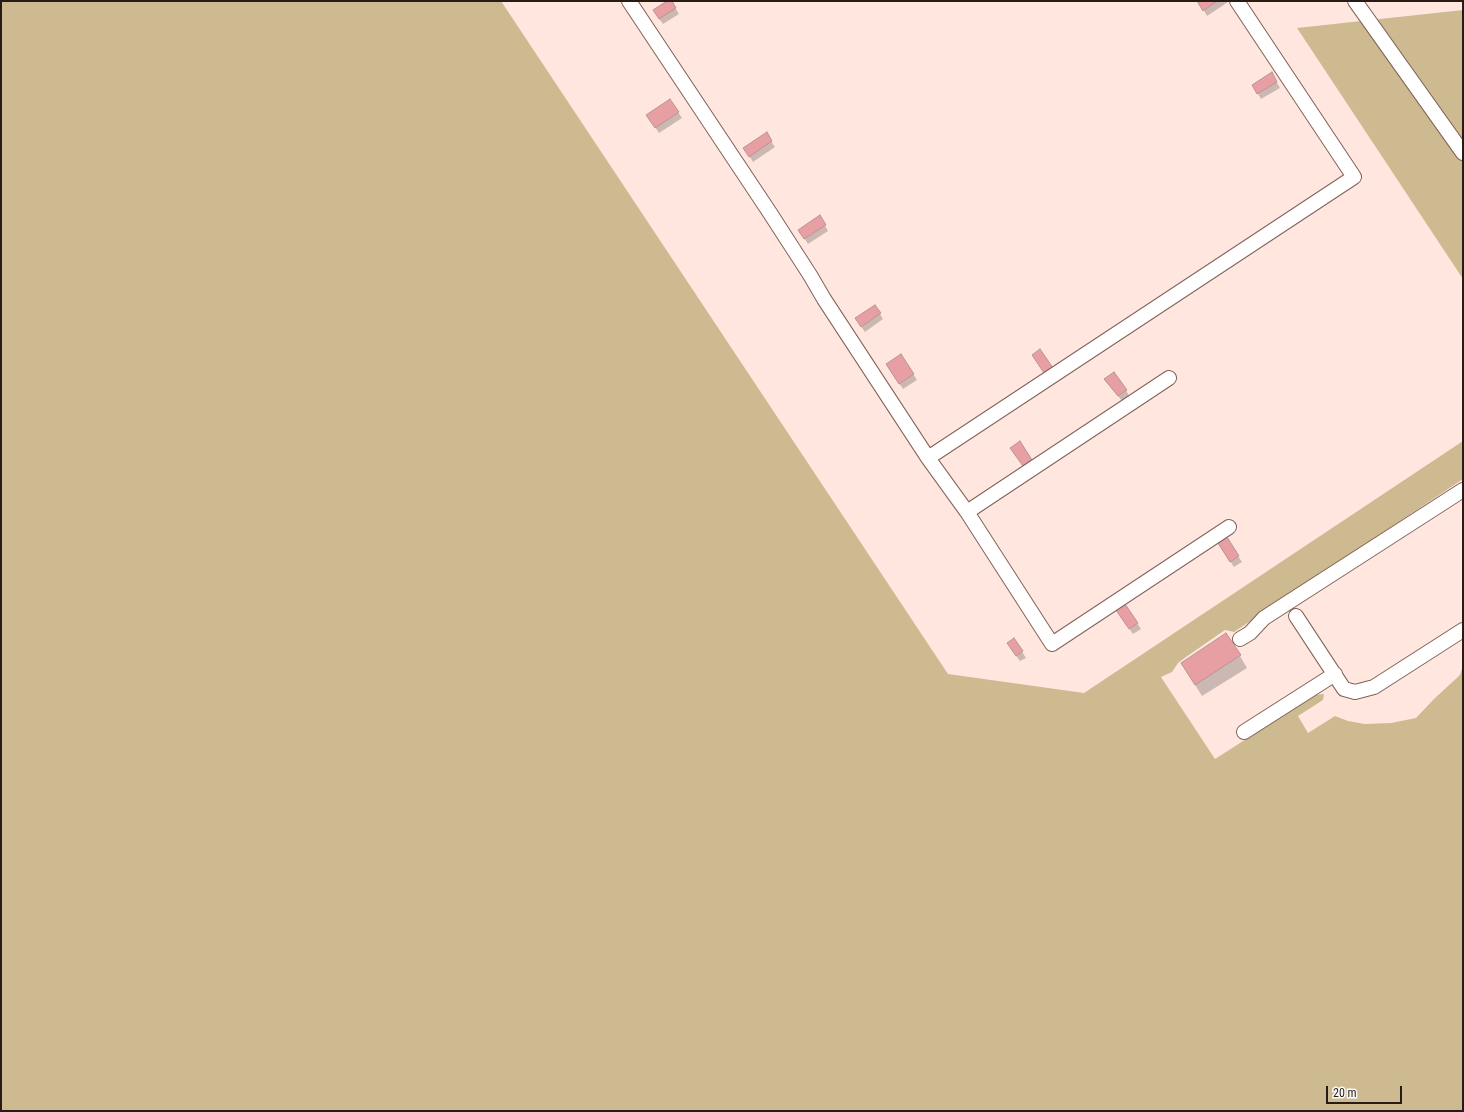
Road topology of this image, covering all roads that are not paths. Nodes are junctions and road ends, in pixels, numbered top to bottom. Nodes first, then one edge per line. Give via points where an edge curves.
1 (629, 1) edge
2 (1237, 1) edge
3 (1355, 1) edge
4 (1463, 153) edge
5 (1169, 378) dead end
6 (928, 458) junction
7 (1463, 490) edge
8 (967, 512) junction
9 (1229, 527) dead end
10 (1296, 616) dead end
11 (1463, 630) edge
12 (1240, 639) dead end
13 (1335, 674) junction
14 (1244, 732) dead end

1 - 6 lane
2 - 6 lane via 1354,177
3 - 4 lane
5 - 8 lane
6 - 8 lane
7 - 12 lane via 1264,618 1250,633
8 - 9 lane via 1052,644
10 - 13 lane
11 - 13 lane via 1374,688 1355,692 1344,689
13 - 14 lane

